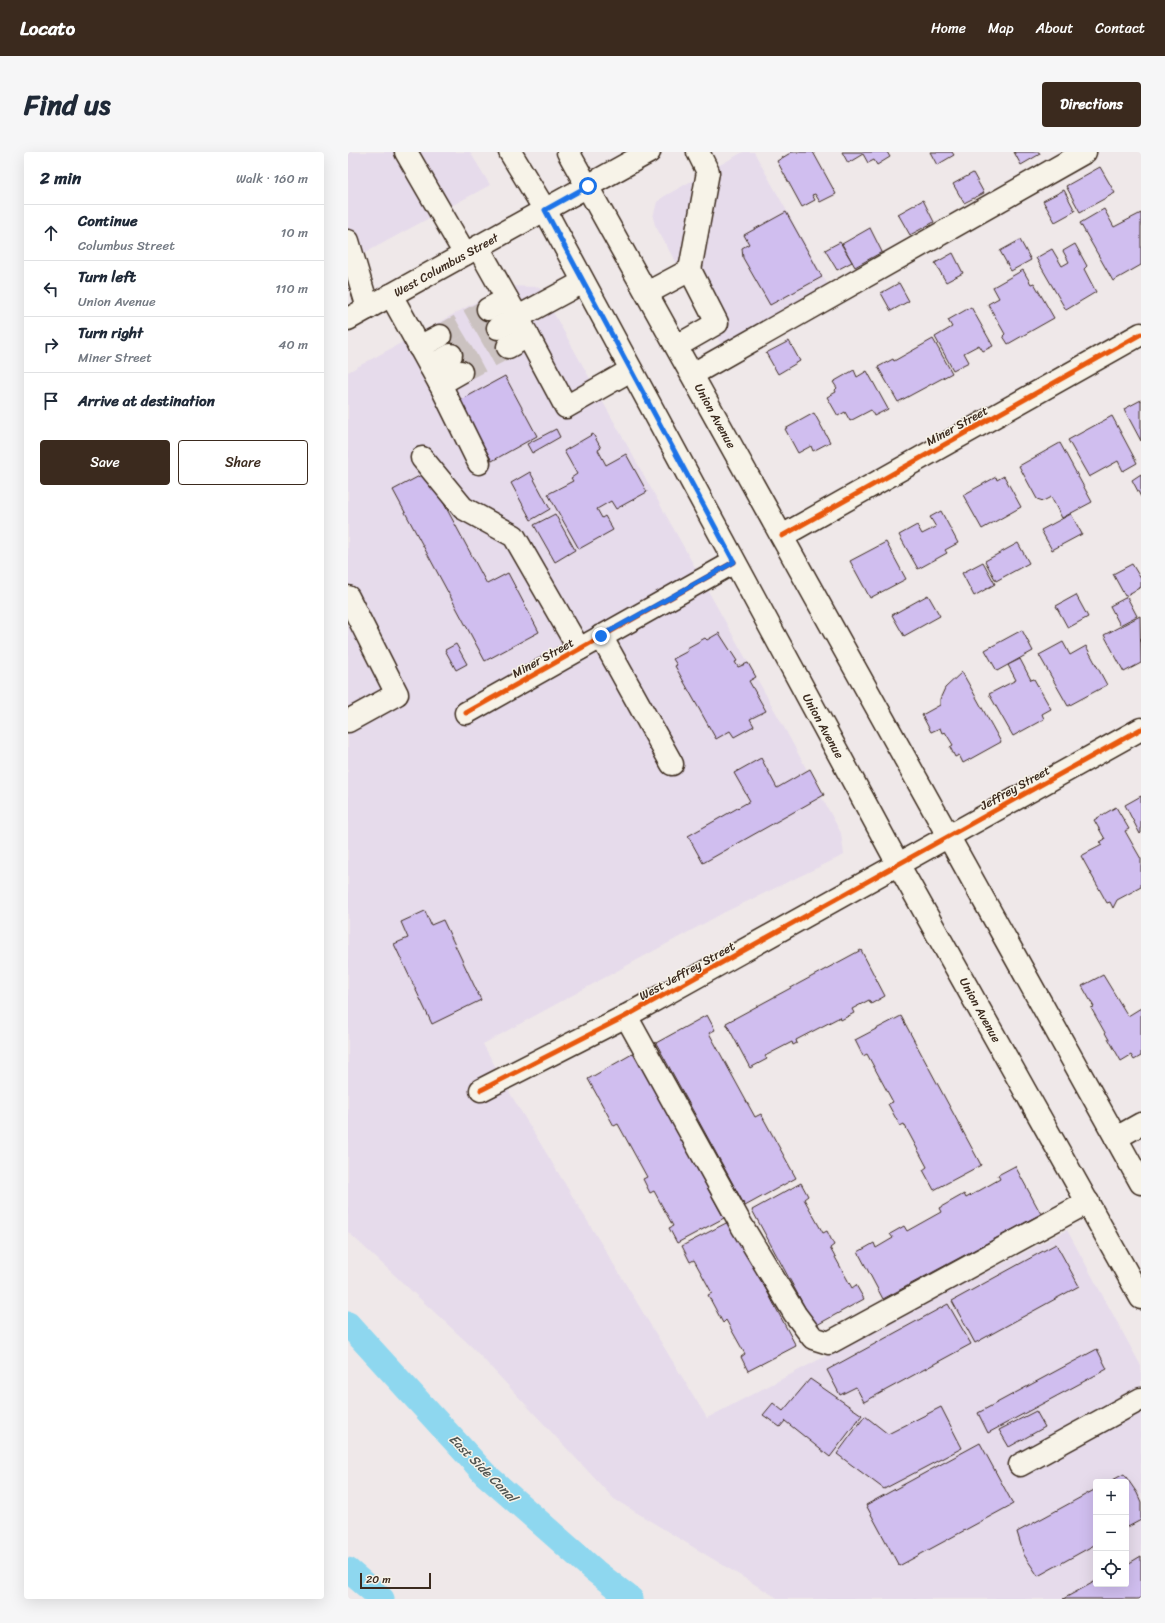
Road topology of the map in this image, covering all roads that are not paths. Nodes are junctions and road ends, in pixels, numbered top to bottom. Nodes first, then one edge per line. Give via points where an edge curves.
1 (406, 152) edge
2 (568, 152) edge
3 (650, 152) edge
4 (698, 152) edge
5 (1086, 152) edge
6 (512, 157) edge
7 (588, 186) junction
8 (545, 210) junction
9 (348, 241) edge
10 (471, 251) junction
11 (690, 270) junction
12 (583, 282) junction
13 (648, 293) junction
14 (391, 295) junction
15 (507, 298) junction
16 (368, 308) junction
17 (488, 309) tunnel mouth
18 (348, 319) edge
19 (523, 327) junction
20 (1141, 334) edge
21 (440, 336) tunnel mouth
22 (503, 338) tunnel mouth
23 (677, 346) junction
24 (420, 347) junction
25 (456, 364) tunnel mouth
26 (631, 370) junction
27 (692, 374) junction
28 (435, 375) junction
29 (422, 458) dead end
30 (479, 463) dead end
31 (782, 536) junction
32 (734, 562) junction
33 (348, 598) edge
34 (601, 636) junction
35 (579, 649) junction
36 (466, 713) dead end
37 (348, 721) edge
38 (1141, 729) edge
39 (672, 764) dead end
40 (947, 837) junction
41 (898, 864) junction
42 (626, 1016) junction
43 (482, 1090) dead end
44 (1141, 1124) edge
45 (1116, 1138) junction
46 (1141, 1183) edge
47 (1088, 1202) junction
48 (1141, 1298) edge
49 (1141, 1399) edge
50 (1020, 1466) dead end

1 - 10 main road
2 - 7 main road, Union Avenue
3 - 7 main road, West Columbus Street
4 - 11 main road via 708,172
5 - 27 main road
6 - 8 main road, Union Avenue
7 - 8 main road, West Columbus Street
7 - 13 main road, Union Avenue
8 - 10 main road, West Columbus Street
8 - 12 main road, Union Avenue
9 - 16 main road
10 - 14 main road, West Columbus Street
10 - 15 main road
11 - 13 main road
11 - 23 main road via 717,323
12 - 19 main road
12 - 26 main road, Union Avenue
13 - 23 main road, Union Avenue
14 - 16 main road, West Columbus Street
14 - 24 main road
15 - 17 main road
15 - 19 main road
16 - 18 main road, West Columbus Street
19 - 22 main road
19 - 26 main road via 566,406
20 - 31 main road, Miner Street
21 - 24 main road
23 - 27 main road, Union Avenue
24 - 28 main road
25 - 28 main road
26 - 32 main road, Union Avenue
27 - 31 main road, Union Avenue
28 - 30 main road
29 - 35 main road via 463,508 514,536
31 - 40 main road, Union Avenue
32 - 34 main road, Miner Street
32 - 41 main road, Union Avenue
33 - 37 main road via 398,694
34 - 35 main road, Miner Street
34 - 39 main road
35 - 36 main road, Miner Street
38 - 40 main road, Jeffrey Street
40 - 41 main road, Jeffrey Street
40 - 45 main road, Union Avenue
41 - 42 main road, West Jeffrey Street
41 - 47 main road, Union Avenue
42 - 43 main road, West Jeffrey Street
42 - 47 main road via 742,1226 795,1314 813,1338 829,1343
44 - 45 main road
45 - 46 main road, Union Avenue
47 - 48 main road, Union Avenue
49 - 50 main road

